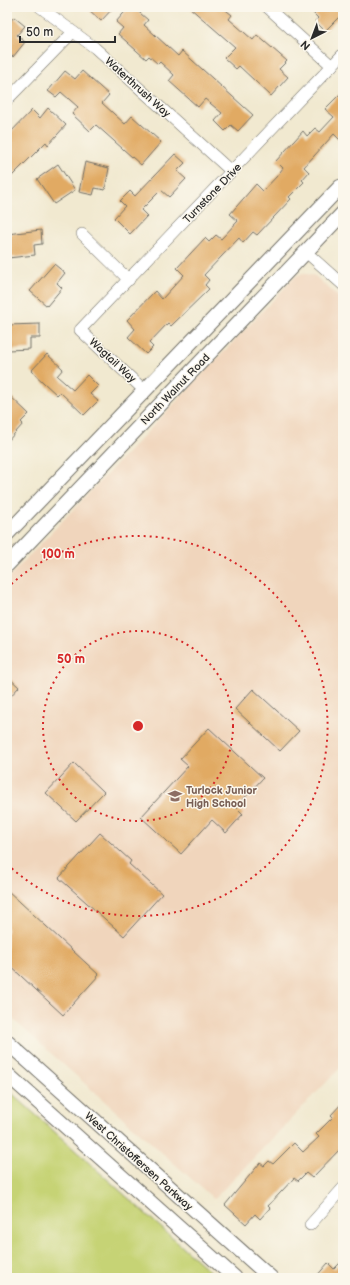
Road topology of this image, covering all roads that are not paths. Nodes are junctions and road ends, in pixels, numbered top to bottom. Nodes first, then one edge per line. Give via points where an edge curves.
1 (40, 7) edge
2 (267, 7) edge
3 (73, 32) junction
4 (343, 54) edge
5 (332, 66) junction
6 (7, 100) edge
7 (232, 172) junction
8 (343, 186) edge
9 (343, 213) edge
10 (82, 234) dead end
11 (306, 252) junction
12 (129, 280) junction
13 (343, 285) edge
14 (80, 330) joint
15 (145, 390) junction
16 (7, 534) edge
17 (7, 565) edge
18 (7, 1042) edge
19 (7, 1074) edge
20 (343, 1188) edge
21 (310, 1225) dead end
22 (235, 1278) edge
23 (271, 1278) edge

1 - 3 street, Waterthrush Way
2 - 5 street
3 - 6 street
3 - 7 street, Waterthrush Way via 95,48
4 - 5 street, Turnstone Drive
5 - 7 street, Turnstone Drive
7 - 12 street, Turnstone Drive
8 - 15 street, North Walnut Road
9 - 11 street, North Walnut Road
10 - 12 street
11 - 13 street
11 - 17 street, North Walnut Road
12 - 14 street, Turnstone Drive
14 - 15 street, Wagtail Way
15 - 16 street, North Walnut Road
18 - 23 street, West Christoffersen Parkway
19 - 22 street
20 - 21 street

